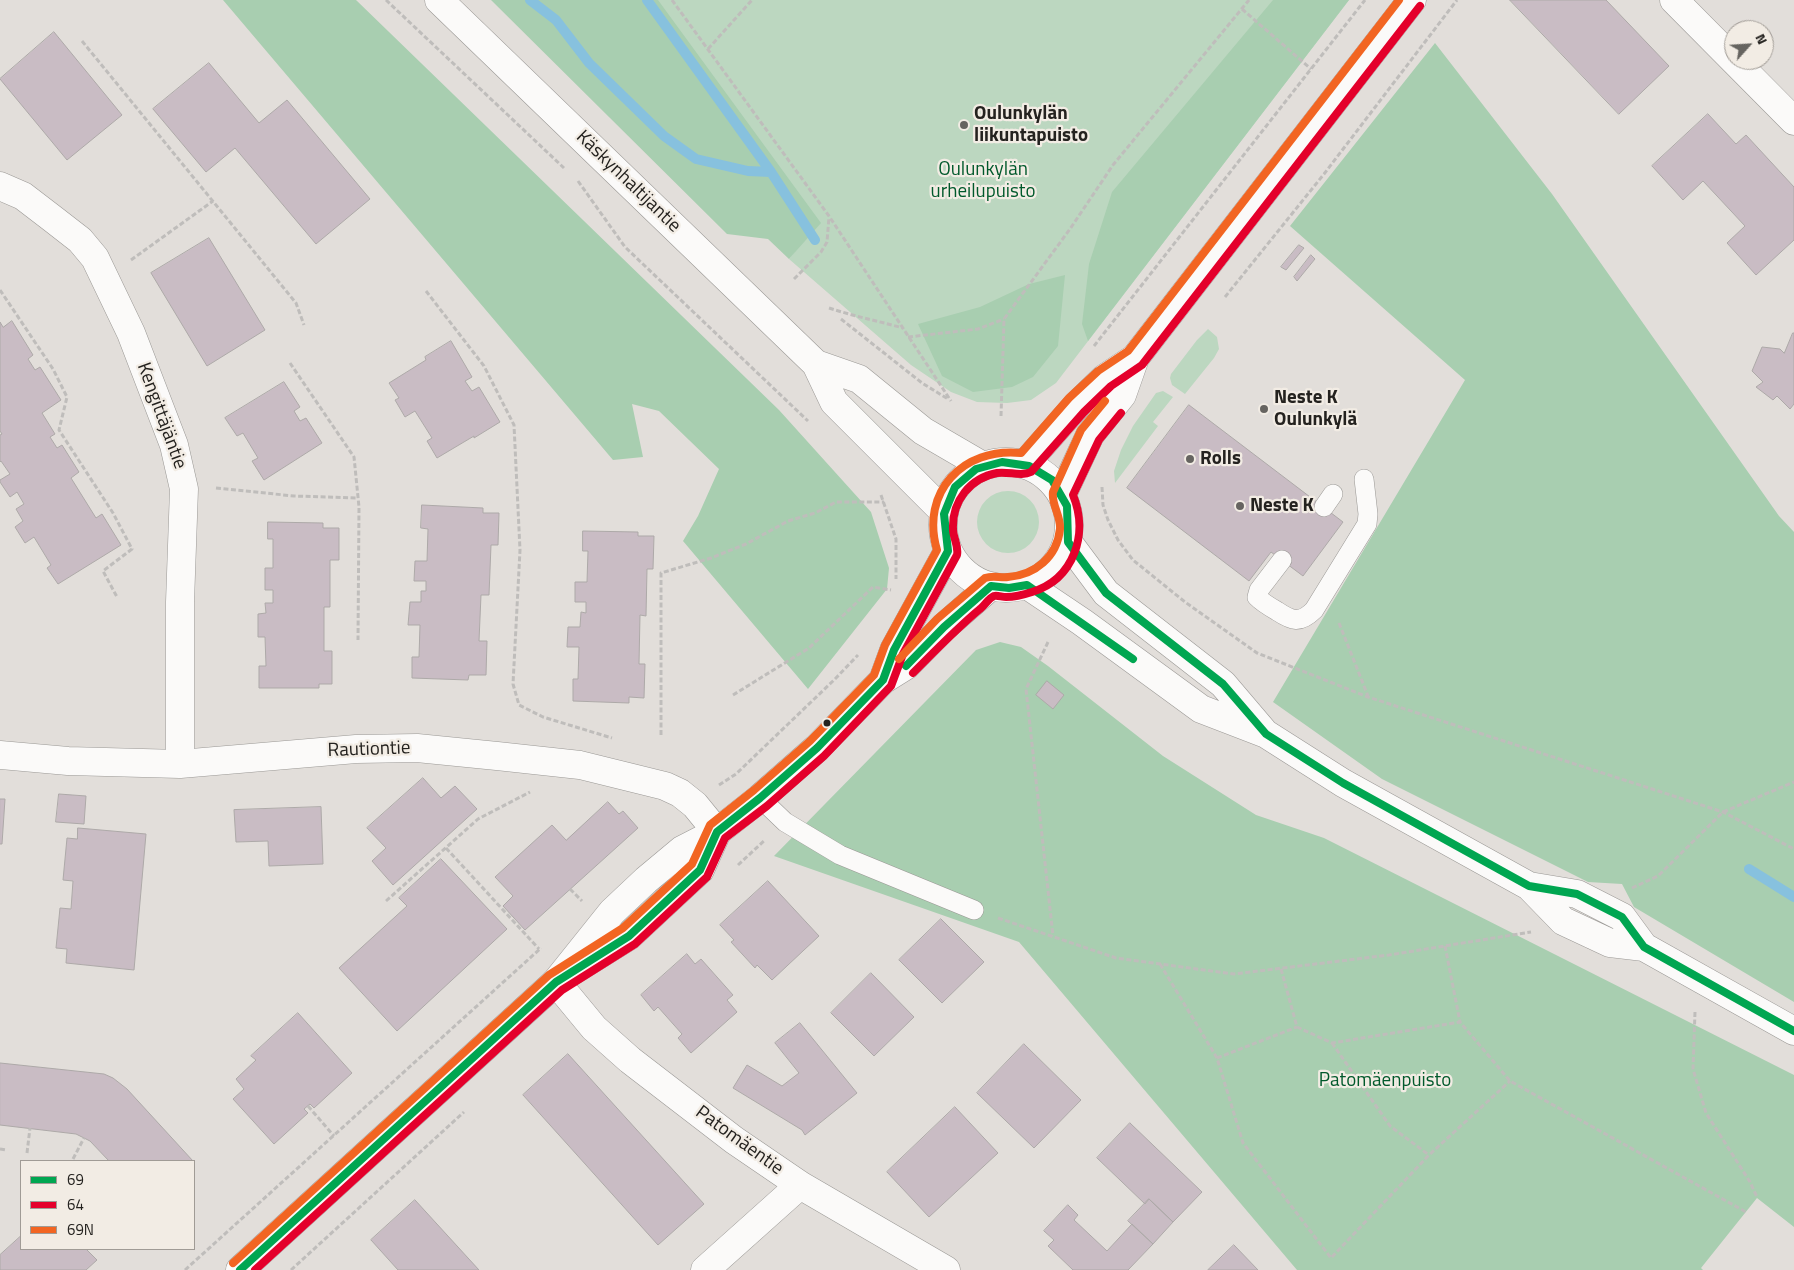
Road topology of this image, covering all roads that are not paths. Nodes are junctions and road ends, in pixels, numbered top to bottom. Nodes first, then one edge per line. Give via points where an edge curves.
1 (439, 0) edge
2 (1412, 0) edge
3 (1674, 0) edge
4 (1794, 122) edge
5 (0, 186) edge
6 (1135, 358) junction
7 (816, 364) junction
8 (1025, 464) junction
9 (983, 466) junction
10 (1364, 480) dead end
11 (1062, 495) junction
12 (944, 512) junction
13 (1068, 542) junction
14 (948, 551) junction
15 (1282, 560) dead end
16 (1027, 585) junction
17 (991, 586) junction
18 (883, 680) junction
19 (1266, 734) junction
20 (0, 755) edge
21 (180, 764) junction
22 (760, 798) junction
23 (717, 832) junction
24 (1529, 886) junction
25 (974, 910) road end
26 (1644, 947) junction
27 (556, 982) junction
28 (1794, 1031) edge
29 (800, 1185) junction
30 (240, 1270) edge
31 (706, 1270) edge
32 (946, 1270) edge

1 - 7 main road, Käskynhaltijantie
2 - 6 main road
3 - 4 main road
5 - 21 main road, Kengittäjäntie via 23,196 80,240 95,258 131,333 169,432 184,485
6 - 8 main road via 1105,378
6 - 11 main road via 1122,395 1090,435
7 - 9 main road, Käskynhaltijantie via 859,379 923,431
7 - 12 main road, Käskynhaltijantie via 834,402
8 - 9 main road via 1004,461
8 - 11 main road via 1051,479
9 - 12 main road via 956,485
10 - 15 lane via 1367,524 1314,610 1306,617 1290,619 1257,597
11 - 13 main road via 1069,519
12 - 14 main road via 943,532
13 - 16 main road via 1055,565
13 - 19 main road via 1106,593 1223,684
14 - 17 main road via 972,579
14 - 18 main road via 894,650
16 - 17 main road
16 - 19 main road via 1201,709
17 - 18 main road via 907,665
18 - 22 main road via 817,748
19 - 24 main road via 1343,783
20 - 21 main road, Rautiontie via 68,761
21 - 23 main road, Rautiontie via 346,750 417,748 580,765 665,786 680,793 694,804
22 - 23 main road
22 - 25 lane via 785,822 840,855
23 - 27 main road via 682,850 619,905
24 - 26 main road via 1563,921 1610,943
24 - 26 main road via 1577,894 1622,917
26 - 28 main road
27 - 29 main road, Patomäentie via 594,1028 630,1060 734,1140
27 - 30 main road
29 - 31 main road
29 - 32 main road, Patomäentie

